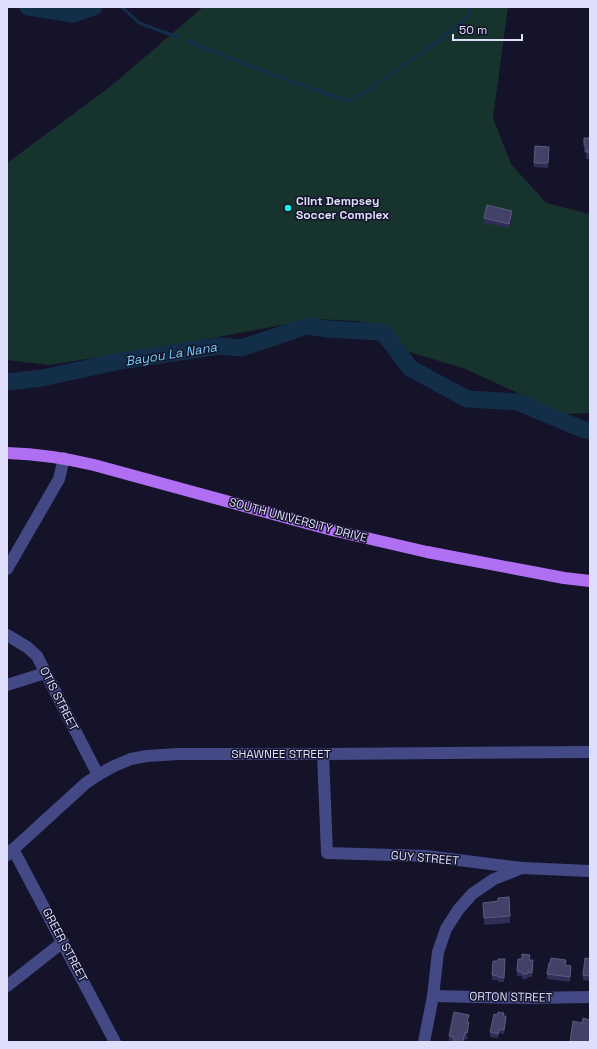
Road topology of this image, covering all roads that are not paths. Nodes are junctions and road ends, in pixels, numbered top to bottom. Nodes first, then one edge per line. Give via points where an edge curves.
1 (7, 453) edge
2 (64, 458) junction
3 (7, 569) edge
4 (590, 581) edge
5 (7, 635) edge
6 (45, 672) junction
7 (7, 685) edge
8 (590, 752) edge
9 (324, 754) junction
10 (98, 775) junction
11 (10, 852) edge
12 (522, 868) junction
13 (590, 871) edge
14 (63, 942) junction
15 (7, 986) edge
16 (433, 996) junction
17 (590, 997) edge
18 (115, 1042) edge
19 (424, 1042) edge

1 - 2 main road, SOUTH UNIVERSITY DRIVE
2 - 3 street via 59,479
2 - 4 main road, SOUTH UNIVERSITY DRIVE via 324,528 420,551
5 - 6 street, OTIS STREET via 37,656
6 - 7 street
6 - 10 street, OTIS STREET
8 - 9 street, SHAWNEE STREET
9 - 10 street, SHAWNEE STREET via 147,756 131,759
9 - 12 street, GUY STREET via 327,853 426,856
10 - 11 street, SHAWNEE STREET
11 - 14 street, GREER STREET
12 - 13 street, GUY STREET
12 - 16 street via 494,879 472,894 458,910 446,929 438,952
14 - 15 street
14 - 18 street, GREER STREET
16 - 17 street, ORTON STREET
16 - 19 street

